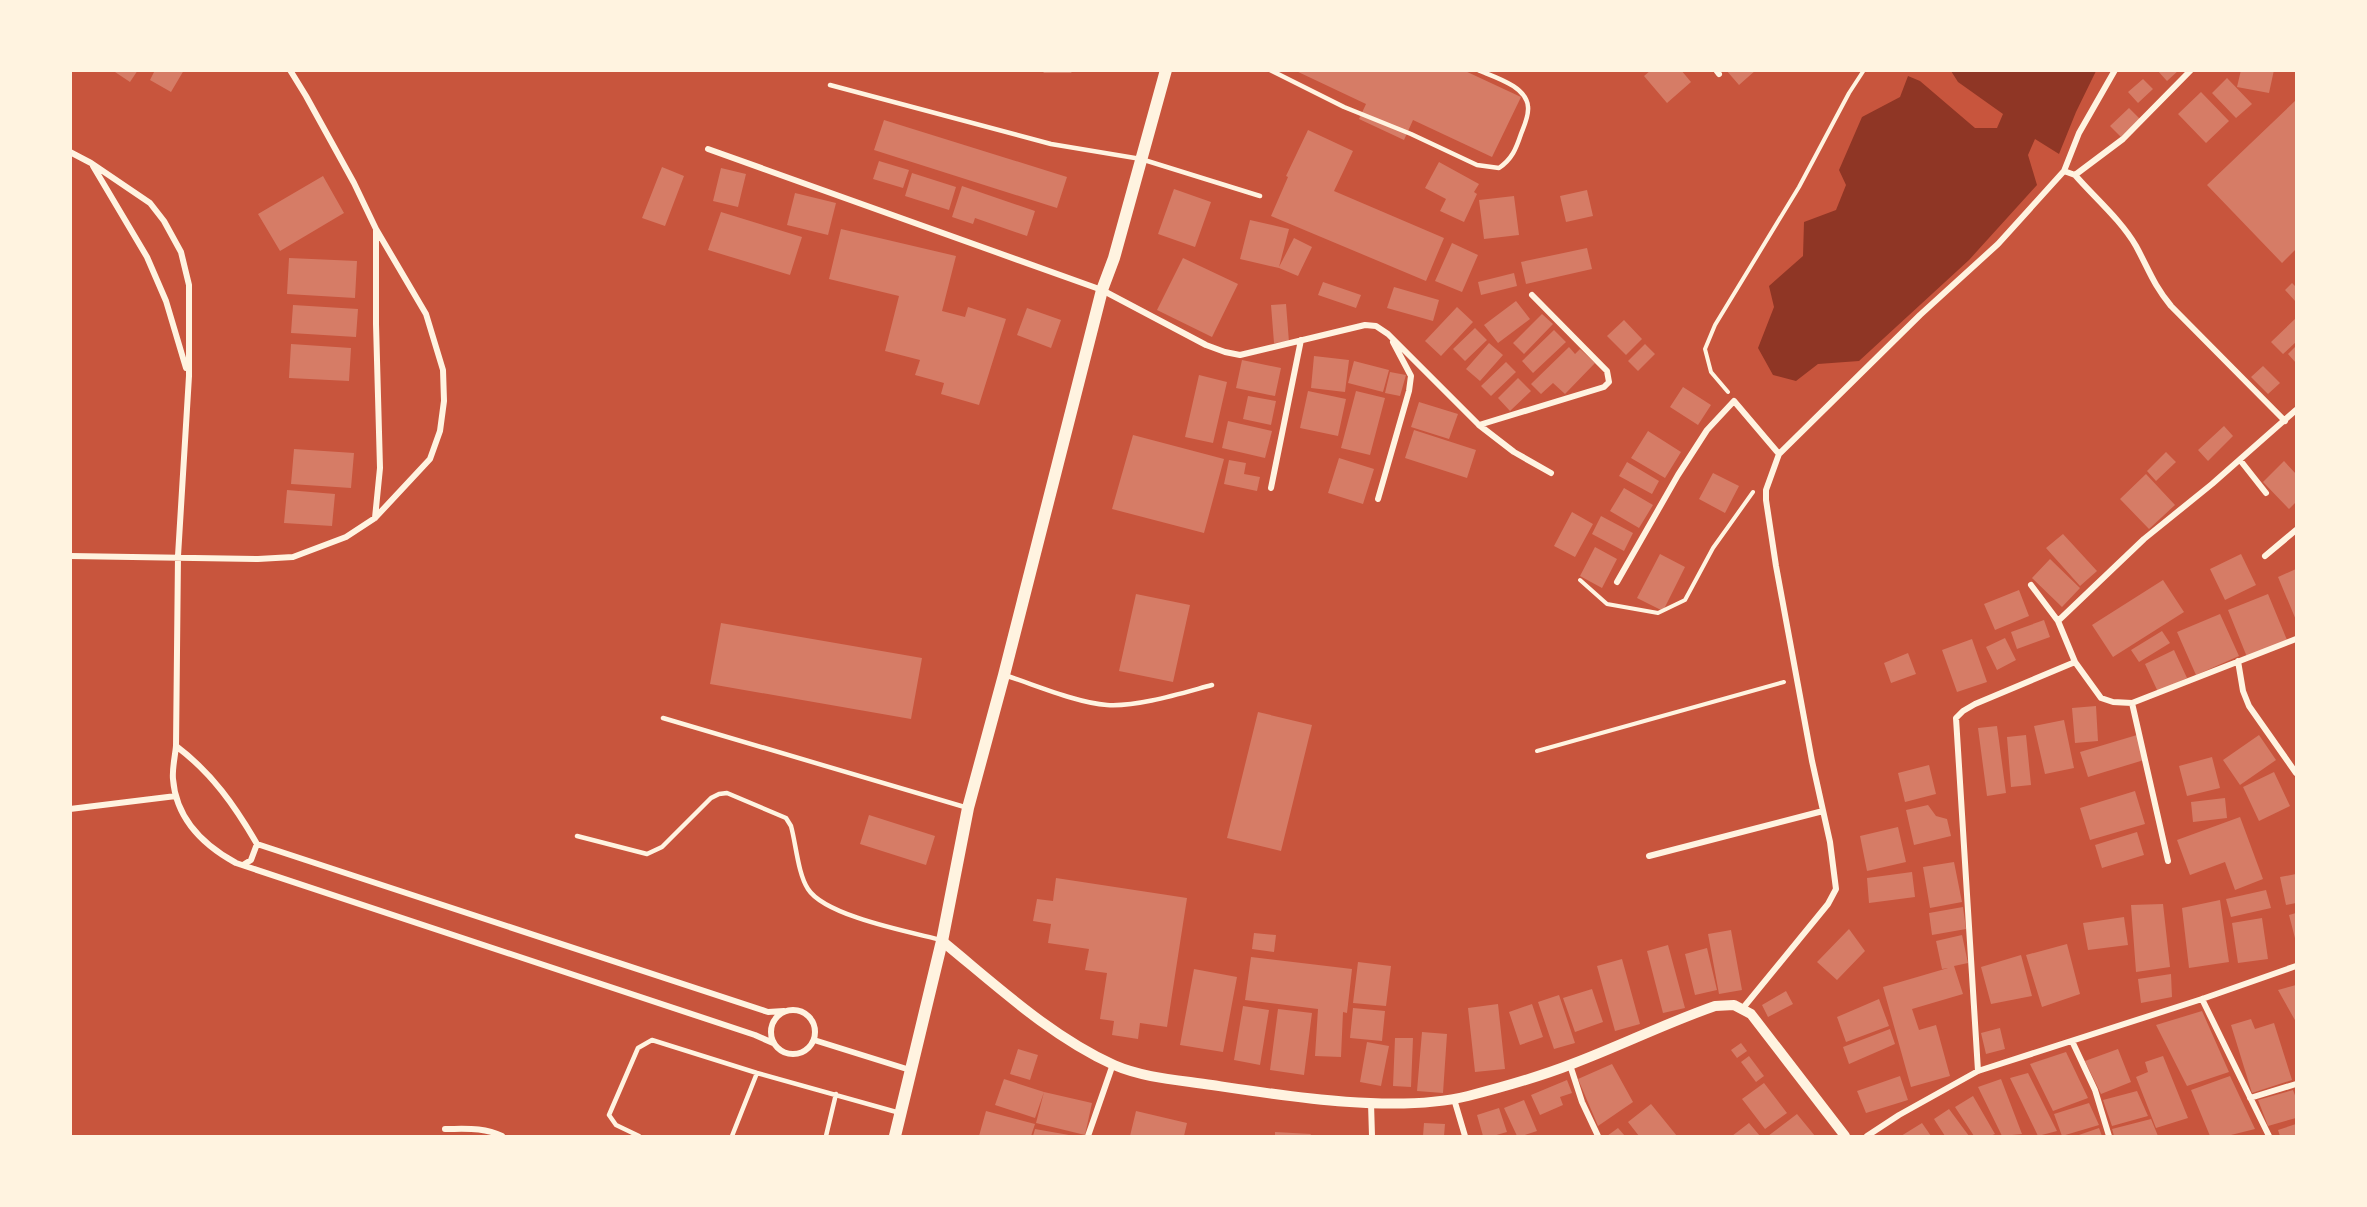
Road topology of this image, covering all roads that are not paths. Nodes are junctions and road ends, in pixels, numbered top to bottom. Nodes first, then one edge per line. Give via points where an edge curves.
1 (290, 70) edge
2 (1044, 70) edge
3 (1071, 70) edge
4 (1166, 70) edge
5 (1478, 70) edge
6 (2115, 70) edge
7 (2191, 70) edge
8 (1271, 71) edge
9 (830, 85) dead end
10 (708, 148) dead end
11 (70, 152) edge
12 (1141, 159) junction
13 (91, 163) junction
14 (2064, 171) junction
15 (2075, 175) junction
16 (1260, 196) dead end
17 (376, 229) junction
18 (1102, 290) junction
19 (1532, 295) dead end
20 (1388, 333) junction
21 (1301, 340) junction
22 (189, 376) junction
23 (2296, 410) edge
24 (2285, 421) junction
25 (1479, 425) junction
26 (1779, 454) junction
27 (2240, 460) junction
28 (1551, 473) dead end
29 (1271, 488) dead end
30 (2266, 493) dead end
31 (1378, 499) dead end
32 (375, 518) junction
33 (2296, 530) edge
34 (70, 556) edge
35 (178, 556) junction
36 (2265, 556) dead end
37 (1617, 582) dead end
38 (2031, 585) dead end
39 (2058, 621) junction
40 (2296, 639) edge
41 (2238, 661) junction
42 (2074, 662) junction
43 (1004, 675) junction
44 (1212, 685) dead end
45 (2132, 703) junction
46 (663, 718) dead end
47 (176, 746) junction
48 (2296, 773) edge
49 (176, 796) junction
50 (968, 808) junction
51 (70, 809) edge
52 (1823, 811) junction
53 (577, 836) dead end
54 (257, 844) junction
55 (1649, 856) dead end
56 (2168, 861) dead end
57 (243, 865) junction
58 (942, 940) junction
59 (2296, 966) edge
60 (2202, 999) junction
61 (1743, 1008) junction
62 (784, 1011) junction
63 (814, 1040) junction
64 (2072, 1041) junction
65 (773, 1044) junction
66 (1113, 1064) junction
67 (1570, 1065) junction
68 (910, 1071) junction
69 (1978, 1071) junction
70 (757, 1073) junction
71 (2296, 1084) edge
72 (836, 1094) junction
73 (2250, 1098) junction
74 (1454, 1099) junction
75 (1371, 1103) junction
76 (900, 1113) junction
77 (445, 1129) dead end
78 (502, 1137) edge
79 (639, 1137) edge
80 (732, 1137) edge
81 (826, 1137) edge
82 (895, 1137) edge
83 (1088, 1137) edge
84 (1372, 1137) edge
85 (1465, 1137) edge
86 (1598, 1137) edge
87 (1845, 1137) edge
88 (1867, 1137) edge
89 (2109, 1137) edge
90 (2269, 1137) edge

1 - 17 street
2 - 3 lane
4 - 12 main road
5 - 8 lane via 1518,90 1528,104 1516,150 1499,168 1477,165
6 - 14 street via 2079,133
7 - 15 street via 2123,139
9 - 12 lane via 1051,144
10 - 18 street
11 - 13 street
12 - 16 lane
12 - 18 main road
13 - 22 street via 147,257
13 - 22 street via 150,203 181,252 189,285
14 - 15 street
14 - 26 street via 1998,244
15 - 24 street via 2126,232 2156,288 2171,306
17 - 32 street via 380,468
17 - 32 street via 426,314 442,370 444,401 440,431 430,459
18 - 21 street via 1224,352 1240,355
18 - 43 main road
19 - 25 street via 1607,371 1609,382 1604,387
20 - 21 street via 1376,326 1365,326
20 - 25 street
20 - 31 street via 1411,376
21 - 29 street
22 - 35 street
23 - 24 street
24 - 27 street
25 - 28 street via 1514,452
26 - 37 street via 1734,401 1695,448
26 - 52 street via 1766,500
27 - 30 street
27 - 39 street via 2144,539
32 - 35 street via 346,537 293,557
33 - 36 street
34 - 35 street
35 - 47 street
38 - 39 street
39 - 42 street
40 - 41 street
41 - 45 street
41 - 48 street via 2249,706
42 - 45 street via 2101,698
42 - 69 street via 1975,705 1956,718
43 - 44 lane via 1107,705 1157,699
43 - 50 main road
45 - 56 street
46 - 50 lane
47 - 49 street via 172,777
47 - 54 street via 199,763 224,792
49 - 51 street
49 - 57 street via 182,813 204,842
50 - 58 main road
52 - 55 street
52 - 61 street via 1836,881 1834,896
53 - 58 lane via 647,854 662,847 711,798 727,793 786,818 808,889 822,902 847,914
54 - 57 street via 251,860
54 - 62 street via 768,1011
57 - 65 street
58 - 66 street via 1029,1012 1083,1049
58 - 68 main road
59 - 60 street
60 - 64 street
60 - 73 street
61 - 67 street via 1715,1006
61 - 87 street
62 - 63 street via 797,1010 808,1016 815,1027
62 - 65 street via 774,1019 770,1031
63 - 65 street via 807,1050 794,1055
63 - 68 street
64 - 69 street
64 - 89 street via 2095,1090
66 - 75 street via 1152,1076
66 - 83 street
67 - 74 street
67 - 86 street
68 - 76 main road
69 - 88 street
70 - 72 lane
70 - 79 lane via 656,1040 643,1044 609,1115 616,1125
70 - 80 lane
71 - 73 street
72 - 76 lane
72 - 81 lane
73 - 90 street
74 - 75 street
74 - 85 street
75 - 84 street
76 - 82 main road
77 - 78 street via 480,1129

